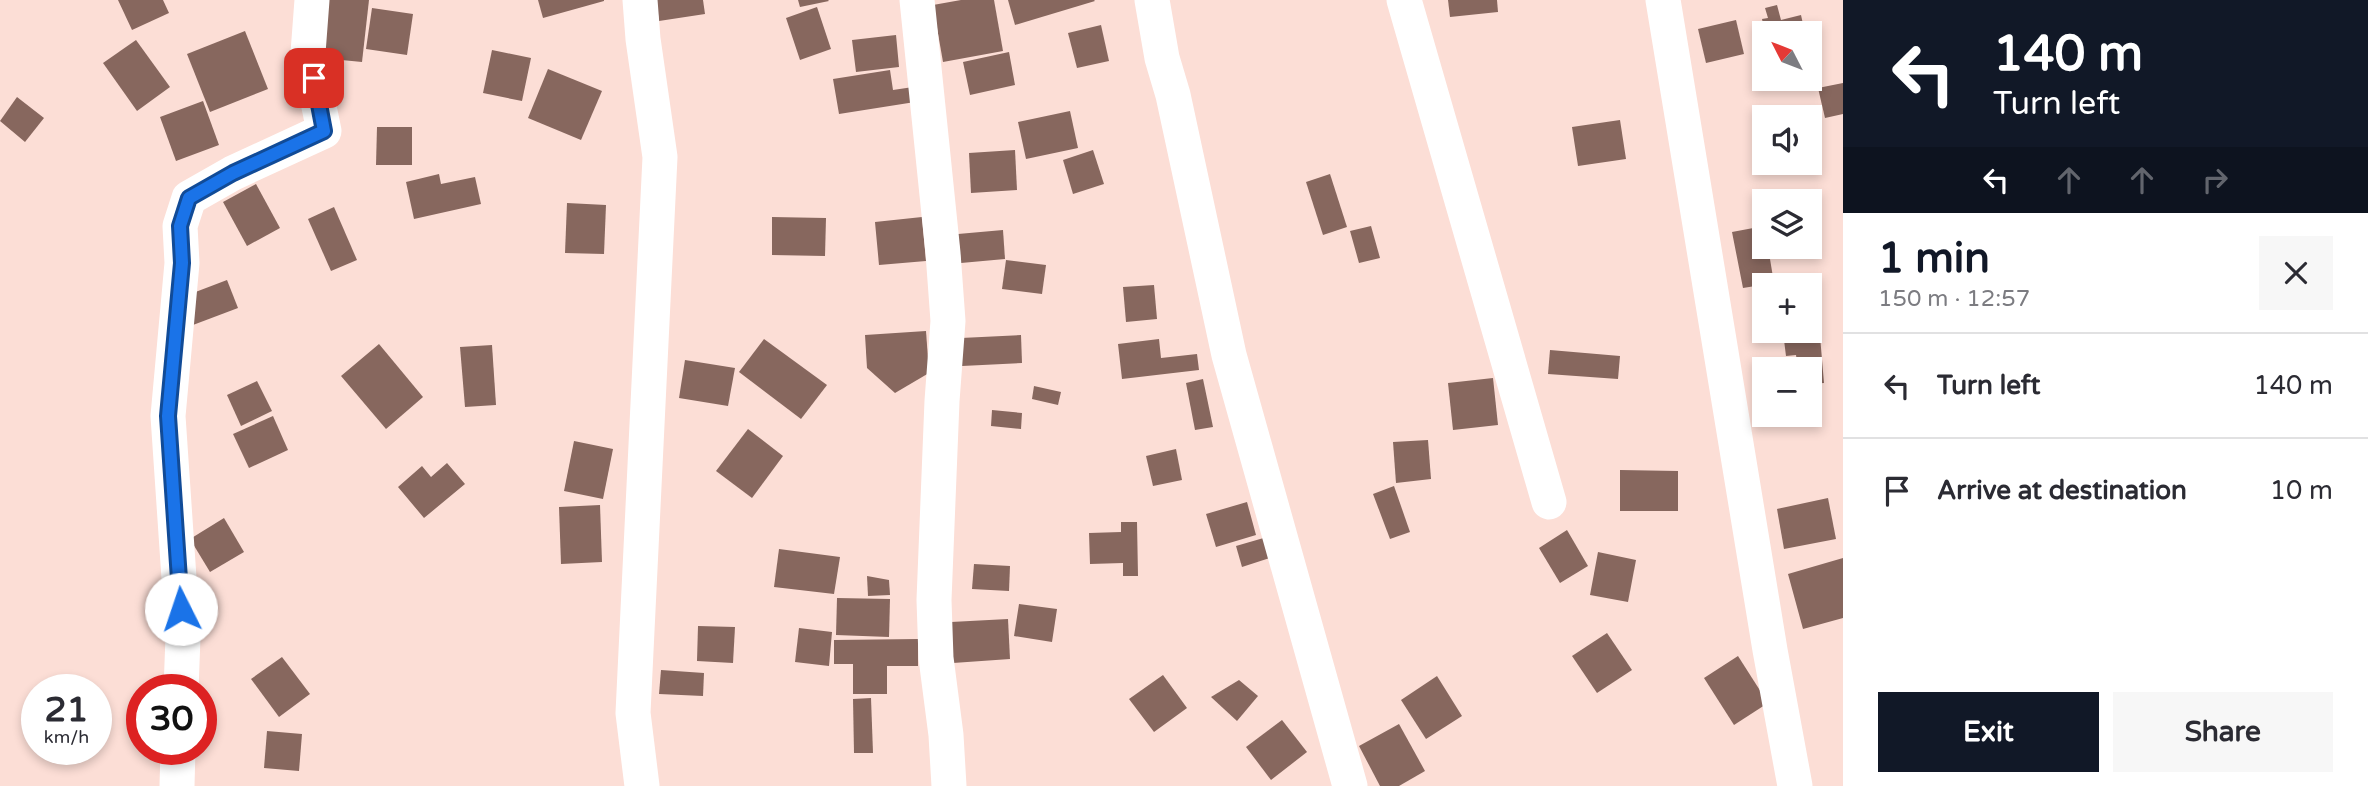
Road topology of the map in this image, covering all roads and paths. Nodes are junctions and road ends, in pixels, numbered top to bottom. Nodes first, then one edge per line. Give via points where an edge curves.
1 (312, 0) edge
2 (640, 0) edge
3 (917, 0) edge
4 (1152, 0) edge
5 (1404, 0) edge
6 (1662, 0) edge
7 (1549, 502) dead end
8 (182, 674) edge
9 (178, 765) edge
10 (177, 786) edge
11 (642, 786) edge
12 (949, 786) edge
13 (1350, 786) edge
14 (1795, 786) edge

1 - 8 street via 308,53 324,131 189,198 180,226 182,263 168,416
2 - 11 street via 660,157 634,713
3 - 12 street via 948,321 934,600
4 - 13 street via 1229,355
5 - 7 street
6 - 14 street
9 - 10 street

